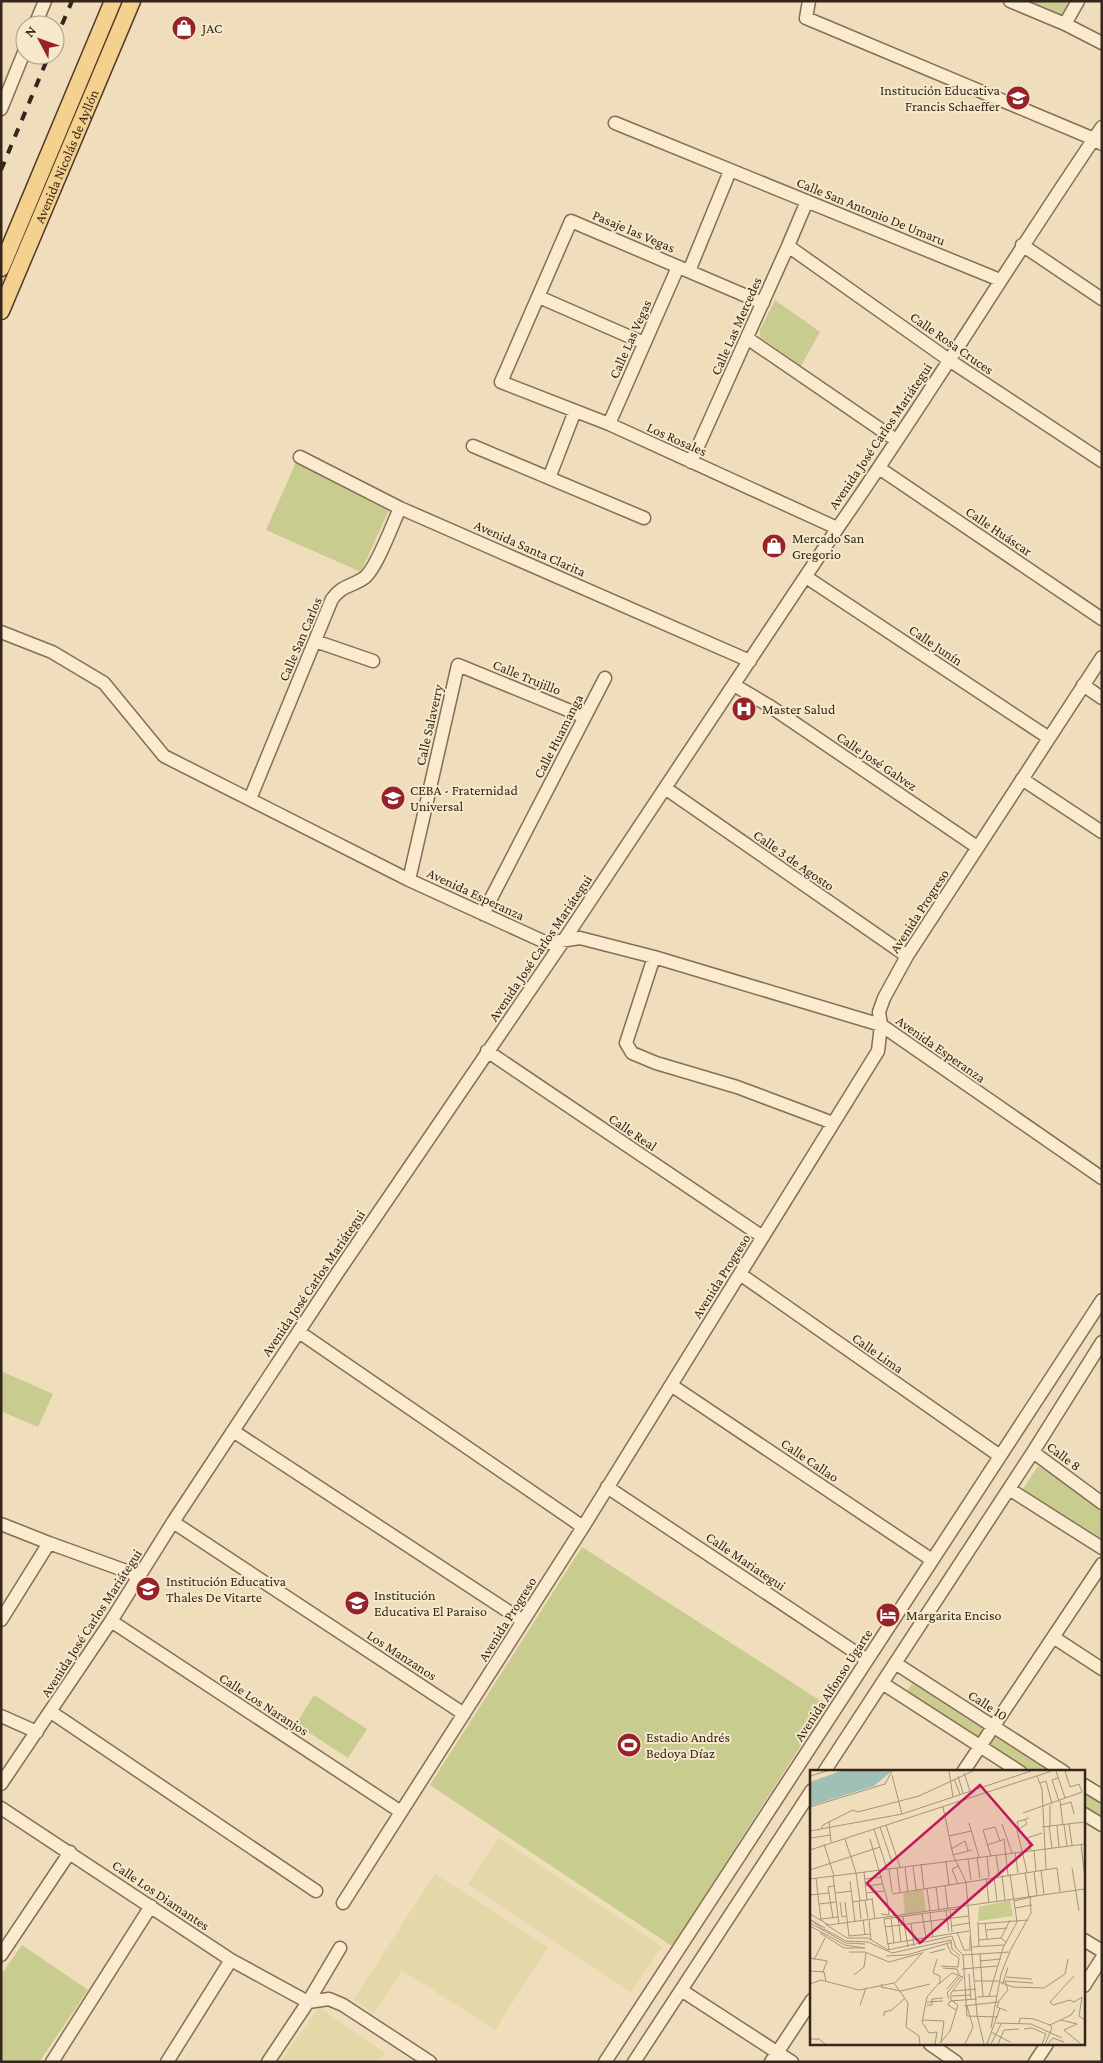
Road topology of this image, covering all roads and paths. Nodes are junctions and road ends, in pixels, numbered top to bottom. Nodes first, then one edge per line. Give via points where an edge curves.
1 (45, 1) edge
2 (112, 1) edge
3 (132, 1) edge
4 (809, 1) edge
5 (1010, 1) edge
6 (1078, 1) edge
7 (39, 15) edge
8 (1064, 24) junction
9 (1102, 42) edge
10 (19, 65) edge
11 (1, 109) edge
12 (615, 123) dead end
13 (1102, 127) edge
14 (1098, 142) edge
15 (730, 171) junction
16 (807, 201) junction
17 (1022, 245) junction
18 (788, 246) junction
19 (1, 268) edge
20 (683, 269) junction
21 (1000, 280) junction
22 (539, 297) junction
23 (1102, 299) edge
24 (763, 303) junction
25 (1, 311) edge
26 (747, 338) junction
27 (644, 342) junction
28 (949, 360) junction
29 (501, 382) joint
30 (575, 411) junction
31 (609, 424) junction
32 (896, 440) junction
33 (473, 446) dead end
34 (300, 457) dead end
35 (1102, 461) edge
36 (692, 462) junction
37 (879, 468) junction
38 (549, 478) junction
39 (400, 508) junction
40 (644, 518) dead end
41 (837, 528) junction
42 (806, 577) junction
43 (1102, 619) edge
44 (1, 632) edge
45 (315, 641) junction
46 (1102, 657) edge
47 (373, 661) dead end
48 (750, 661) junction
49 (458, 665) joint
50 (605, 678) dead end
51 (734, 685) junction
52 (1083, 685) junction
53 (1102, 698) edge
54 (585, 717) junction
55 (1049, 738) junction
56 (1022, 779) junction
57 (665, 788) junction
58 (250, 799) junction
59 (1102, 832) edge
60 (977, 848) junction
61 (409, 880) junction
62 (483, 914) junction
63 (564, 940) junction
64 (654, 956) junction
65 (907, 956) junction
66 (881, 1025) junction
67 (487, 1051) junction
68 (833, 1123) junction
69 (1102, 1178) edge
70 (763, 1237) junction
71 (740, 1274) junction
72 (1102, 1300) edge
73 (299, 1332) junction
74 (1102, 1342) edge
75 (671, 1385) junction
76 (233, 1431) junction
77 (1033, 1452) junction
78 (1000, 1456) junction
79 (607, 1487) junction
80 (1008, 1488) junction
81 (1102, 1503) edge
82 (173, 1522) junction
83 (1, 1524) edge
84 (583, 1527) junction
85 (49, 1543) junction
86 (1102, 1548) edge
87 (932, 1560) junction
88 (1102, 1564) edge
89 (140, 1576) junction
90 (2, 1617) edge
91 (111, 1621) junction
92 (523, 1621) junction
93 (1053, 1637) junction
94 (867, 1660) junction
95 (895, 1662) junction
96 (1102, 1669) edge
97 (882, 1683) junction
98 (51, 1712) junction
99 (464, 1714) junction
100 (1, 1716) edge
101 (994, 1726) junction
102 (37, 1732) junction
103 (980, 1746) junction
104 (827, 1770) edge
105 (964, 1770) edge
106 (1017, 1770) edge
107 (1061, 1770) edge
108 (1, 1784) edge
109 (1086, 1786) edge
110 (810, 1793) edge
111 (1102, 1796) edge
112 (1, 1808) edge
113 (401, 1812) junction
114 (1086, 1815) edge
115 (1102, 1826) edge
116 (70, 1852) junction
117 (316, 1891) dead end
118 (343, 1903) dead end
119 (151, 1906) junction
120 (1086, 1941) edge
121 (340, 1948) dead end
122 (1102, 1951) edge
123 (1, 1955) edge
124 (1102, 1958) edge
125 (232, 1960) junction
126 (1098, 1973) edge
127 (1086, 1984) edge
128 (681, 1990) junction
129 (308, 2002) junction
130 (810, 2003) edge
131 (933, 2046) edge
132 (1045, 2046) edge
133 (774, 2057) edge
134 (638, 2060) edge
135 (52, 2062) edge
136 (167, 2062) edge
137 (268, 2062) edge
138 (430, 2062) edge
139 (605, 2062) edge
140 (792, 2062) edge
141 (956, 2062) edge
142 (1035, 2062) edge

1 - 7 street
2 - 19 main road, Avenida Nicolás de Ayllón
3 - 25 main road, Avenida Nicolás de Ayllón
4 - 14 street via 806,18
5 - 8 street
6 - 8 street
8 - 9 street
10 - 11 street
12 - 15 street, Calle San Antonio De Umaru
13 - 14 street, Avenida José Carlos Mariátegui
14 - 17 street, Avenida José Carlos Mariátegui
15 - 16 street, Calle San Antonio De Umaru
15 - 20 street, Calle Las Vegas
16 - 18 street, Calle Las Mercedes
16 - 21 street, Calle San Antonio De Umaru
17 - 21 street, Avenida José Carlos Mariátegui
17 - 23 street
18 - 24 street, Calle Las Mercedes
18 - 28 street, Calle Rosa Cruces
20 - 22 street, Pasaje las Vegas via 571,221
20 - 24 street, Pasaje las Vegas
20 - 27 street, Calle Las Vegas
21 - 28 street, Avenida José Carlos Mariátegui
22 - 27 street
22 - 29 street, Pasaje las Vegas
24 - 26 street, Calle Las Mercedes
26 - 32 street
26 - 36 street, Calle Las Mercedes
27 - 31 street, Calle Las Vegas
28 - 32 street, Avenida José Carlos Mariátegui
28 - 35 street, Calle Rosa Cruces
29 - 30 street, Los Rosales
30 - 31 street, Los Rosales
30 - 38 street
31 - 36 street, Los Rosales
32 - 37 street, Avenida José Carlos Mariátegui
33 - 38 street
34 - 39 street, Avenida Santa Clarita
36 - 41 street, Los Rosales
37 - 41 street, Avenida José Carlos Mariátegui
37 - 43 street, Calle Huáscar
38 - 40 street
39 - 45 street, Calle San Carlos via 372,568 364,578 338,590
39 - 48 street, Avenida Santa Clarita
41 - 42 street, Avenida José Carlos Mariátegui
42 - 48 street, Avenida José Carlos Mariátegui
42 - 55 street, Calle Junín
44 - 58 street, Avenida Esperanza via 52,652 104,683 164,756
45 - 47 street
45 - 58 street, Calle San Carlos
46 - 52 street, Avenida Progreso
48 - 51 street, Avenida José Carlos Mariátegui
49 - 54 street, Calle Trujillo
49 - 61 street, Calle Salaverry
50 - 54 street, Calle Huamanga
51 - 57 street, Avenida José Carlos Mariátegui
51 - 60 street, Calle José Galvez
52 - 53 street
52 - 55 street, Avenida Progreso
54 - 62 street, Calle Huamanga
55 - 56 street, Avenida Progreso
56 - 59 street
56 - 60 street, Avenida Progreso
57 - 63 street, Avenida José Carlos Mariátegui
57 - 65 street, Calle 3 de Agosto
58 - 61 street, Avenida Esperanza
60 - 65 street, Avenida Progreso
61 - 62 street, Avenida Esperanza
62 - 63 street, Avenida Esperanza via 548,943
63 - 64 street, Avenida Esperanza via 580,938
63 - 67 street, Avenida José Carlos Mariátegui
64 - 66 street, Avenida Esperanza
64 - 68 street via 626,1043 632,1053
65 - 66 street, Avenida Progreso via 884,998 879,1012
66 - 68 street, Avenida Progreso via 878,1051
66 - 69 street, Avenida Esperanza
67 - 70 street, Calle Real
67 - 73 street, Avenida José Carlos Mariátegui
68 - 70 street, Avenida Progreso
70 - 71 street, Avenida Progreso
71 - 75 street, Avenida Progreso
71 - 78 street, Calle Lima
72 - 78 street, Avenida Alfonso Ugarte
73 - 76 street, Avenida José Carlos Mariátegui
73 - 84 street
74 - 77 street
75 - 79 street, Avenida Progreso
75 - 87 street, Calle Callao
76 - 82 street, Avenida José Carlos Mariátegui
76 - 92 street
77 - 80 street
77 - 81 street, Calle 8
78 - 87 street, Avenida Alfonso Ugarte
79 - 84 street, Avenida Progreso
79 - 94 street, Calle Mariategui
80 - 86 street
80 - 95 street
82 - 89 street, Avenida José Carlos Mariátegui
82 - 99 street, Los Manzanos
83 - 85 street
84 - 92 street, Avenida Progreso
85 - 89 street
85 - 90 street
87 - 94 street, Avenida Alfonso Ugarte
88 - 93 street
89 - 91 street, Avenida José Carlos Mariátegui
91 - 98 street, Avenida José Carlos Mariátegui
91 - 113 street, Calle Los Naranjos
92 - 99 street, Avenida Progreso
93 - 96 street
93 - 101 street
94 - 139 street, Avenida Alfonso Ugarte
95 - 97 street
95 - 101 street, Calle 10
97 - 103 street
97 - 104 street
98 - 102 street, Avenida José Carlos Mariátegui
98 - 117 street
99 - 113 street, Avenida Progreso
100 - 102 street
101 - 103 street
101 - 107 street, Calle 10
102 - 108 street, Avenida José Carlos Mariátegui
103 - 105 street
103 - 106 street
109 - 111 street
110 - 128 street
112 - 116 street, Calle Los Diamantes
113 - 118 street, Avenida Progreso
114 - 115 street
116 - 119 street, Calle Los Diamantes
116 - 123 street
119 - 125 street, Calle Los Diamantes
119 - 135 street
120 - 122 street
121 - 129 street
124 - 126 street
125 - 129 street, Calle Los Diamantes
125 - 136 street
126 - 127 street
128 - 133 street
128 - 134 street
129 - 137 street
129 - 138 street via 329,1999 343,2004
130 - 133 street
131 - 141 street
132 - 142 street
133 - 140 street

